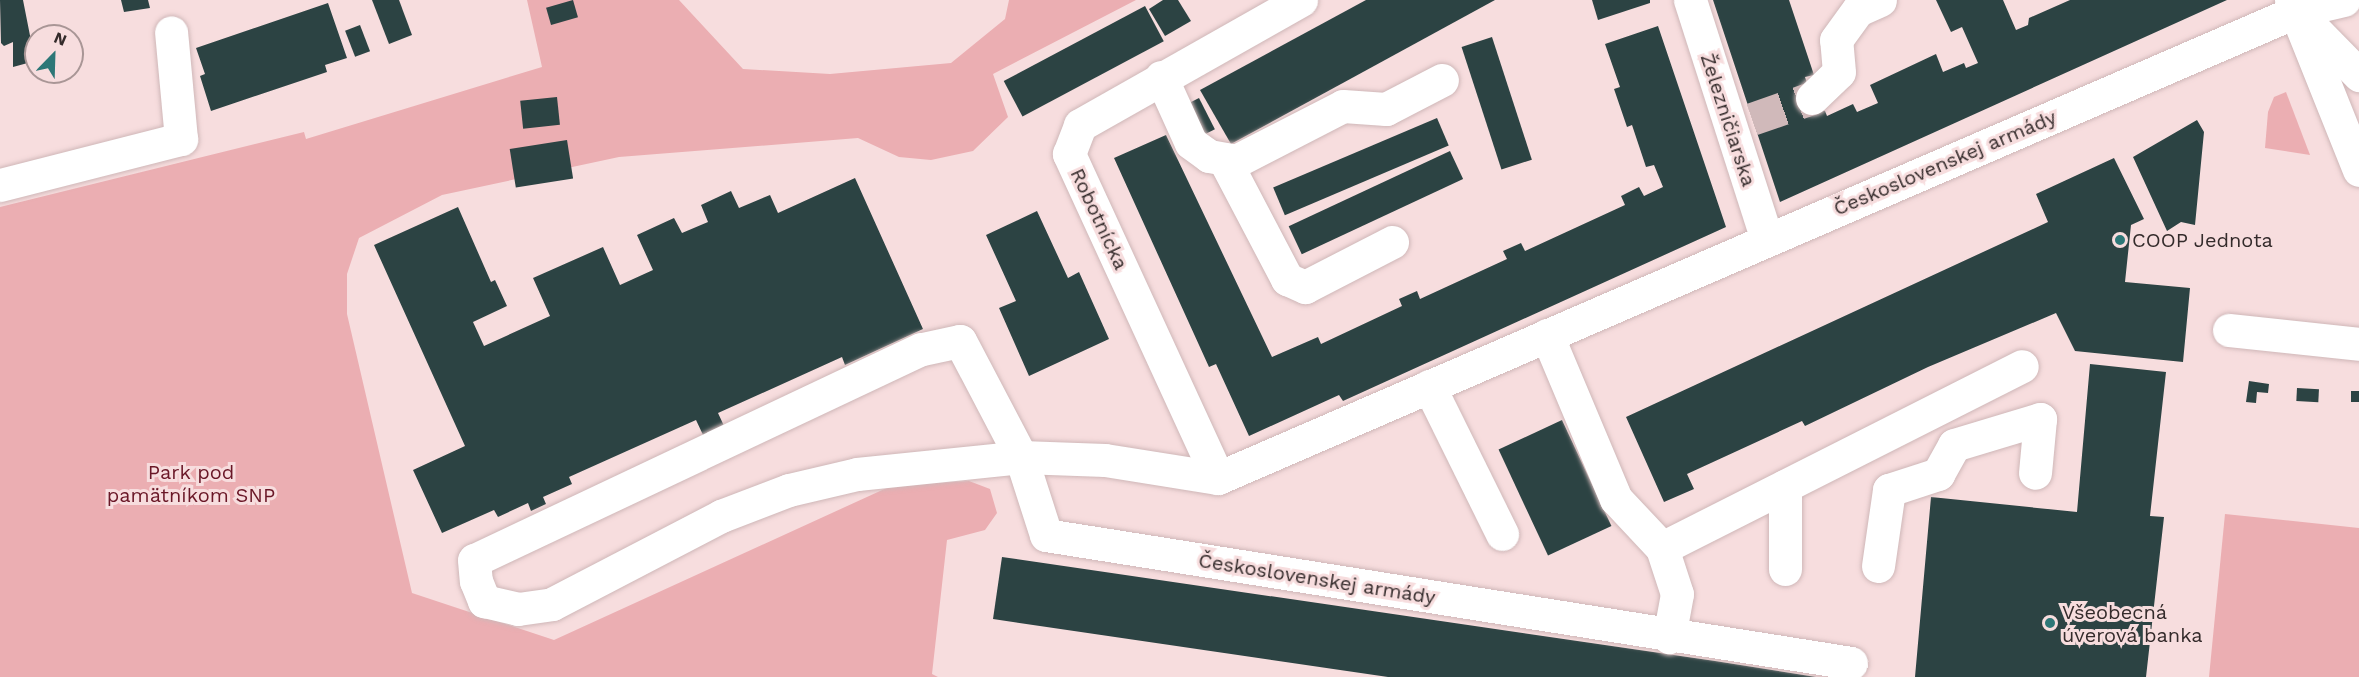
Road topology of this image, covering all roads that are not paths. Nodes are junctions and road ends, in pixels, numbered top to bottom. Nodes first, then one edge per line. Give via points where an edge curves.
1 (1301, 0) edge
2 (1690, 0) edge
3 (1880, 0) edge
4 (2344, 0) edge
5 (2294, 6) edge
6 (171, 32) dead end
7 (2359, 75) edge
8 (1161, 77) junction
9 (1442, 80) dead end
10 (1812, 99) tunnel mouth
11 (1224, 159) junction
12 (2359, 170) edge
13 (0, 185) edge
14 (1767, 240) junction
15 (1392, 242) dead end
16 (2229, 330) dead end
17 (1547, 335) junction
18 (2359, 344) edge
19 (2022, 366) dead end
20 (1429, 386) junction
21 (1938, 408) junction
22 (1954, 445) junction
23 (1022, 457) junction
24 (2035, 473) dead end
25 (1218, 478) junction
26 (1785, 486) junction
27 (1502, 534) dead end
28 (1662, 548) junction
29 (1878, 566) dead end
30 (1785, 569) dead end
31 (1669, 637) junction
32 (1851, 663) dead end

1 - 8 street, Robotnícka
2 - 14 street, Železničiarska via 1741,123
3 - 10 street via 1858,10 1836,40 1839,72
4 - 5 street, Československej armády
5 - 7 street
5 - 12 street
5 - 14 street, Československej armády
6 - 13 street via 181,139
8 - 11 street via 1191,143 1209,156
8 - 25 street, Robotnícka via 1080,125 1069,154
9 - 11 street via 1386,109 1343,106 1236,161
11 - 15 street via 1287,279 1305,287
14 - 17 street, Československej armády
16 - 18 street
17 - 20 street, Československej armády
17 - 28 street via 1616,500
19 - 21 street
20 - 25 street, Československej armády
20 - 27 street
21 - 22 street
21 - 26 street
22 - 24 street via 2040,419
22 - 29 street via 1938,474 1889,490
23 - 23 street via 857,474 789,490 721,516 552,604 518,609 484,601 476,581 474,560 921,349 960,341
23 - 25 street via 1105,460
23 - 31 street, Československej armády via 1046,534
26 - 28 street
26 - 30 street
28 - 31 street via 1677,594
31 - 32 street, Československej armády

